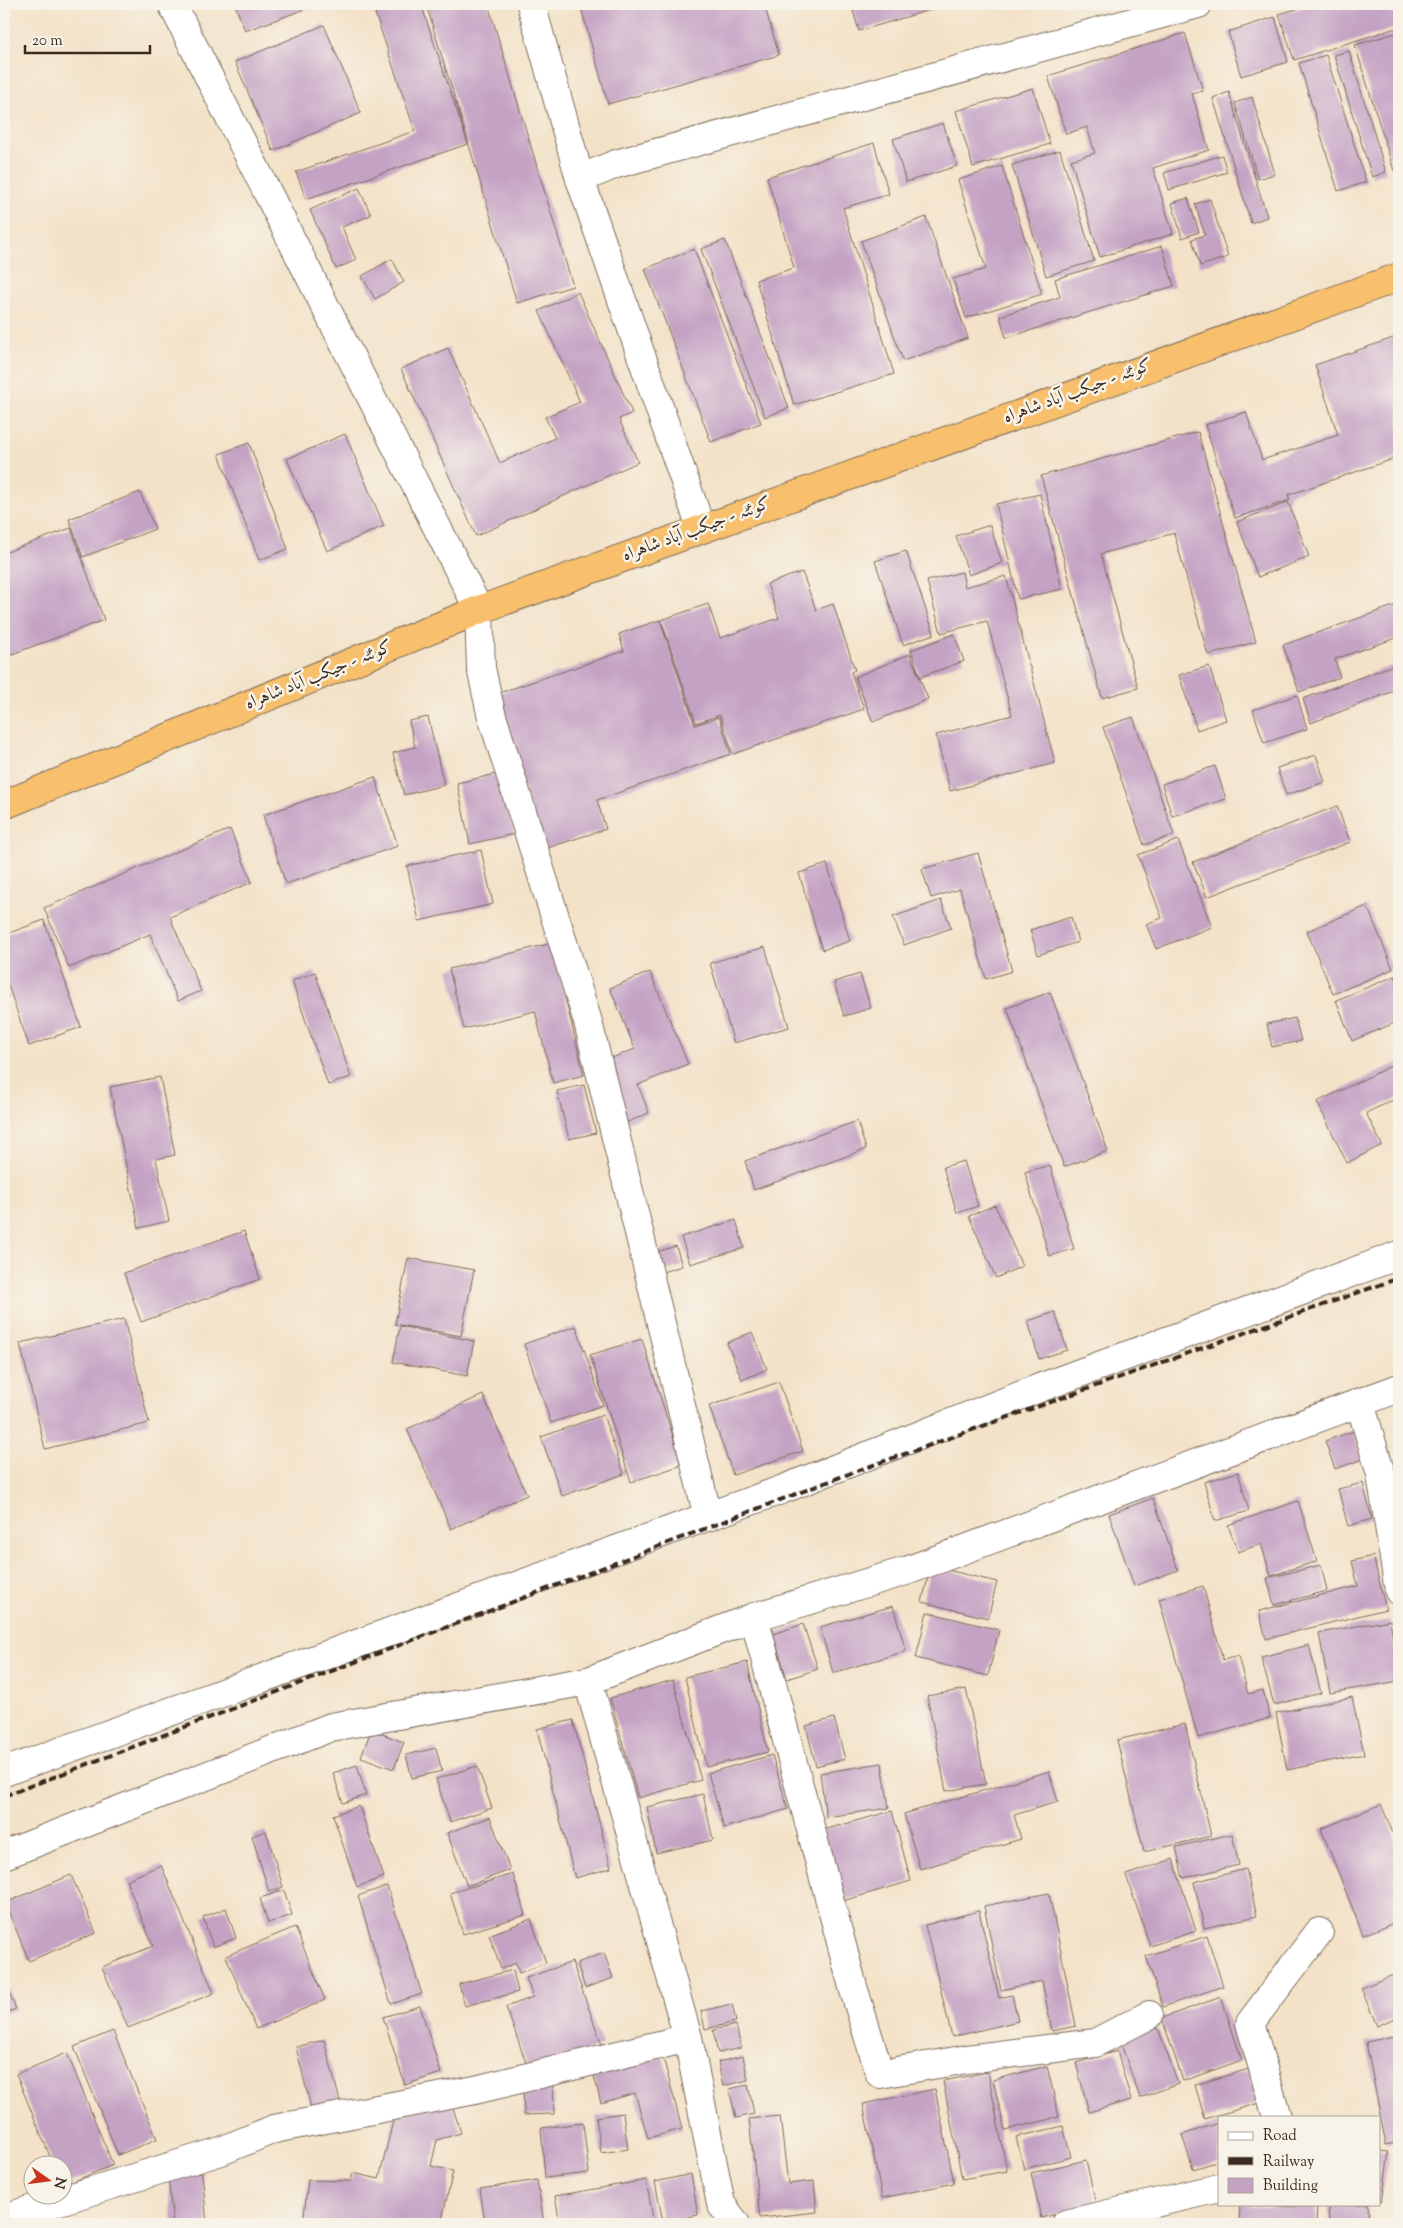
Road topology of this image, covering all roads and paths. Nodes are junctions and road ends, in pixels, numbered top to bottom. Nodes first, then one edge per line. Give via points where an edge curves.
1 (172, 4) edge
2 (531, 4) edge
3 (1198, 4) edge
4 (580, 179) junction
5 (1399, 277) edge
6 (701, 528) junction
7 (479, 610) junction
8 (4, 805) edge
9 (1399, 1256) edge
10 (1399, 1388) edge
11 (1360, 1403) junction
12 (708, 1517) junction
13 (1399, 1591) edge
14 (754, 1617) junction
15 (588, 1682) junction
16 (4, 1772) edge
17 (4, 1855) edge
18 (1319, 1932) dead end
19 (1149, 2015) dead end
20 (688, 2038) junction
21 (1277, 2116) edge
22 (1218, 2188) edge
23 (4, 2218) edge
24 (736, 2224) edge
25 (1066, 2224) edge

1 - 7 street
2 - 4 street
3 - 4 street via 616,164
4 - 6 street
5 - 6 highway, کوئٹہ - جیکب آباد شاہراہ
6 - 7 highway, کوئٹہ - جیکب آباد شاہراہ
7 - 8 highway, کوئٹہ - جیکب آباد شاہراہ
7 - 12 street via 481,668 491,713 588,1022
9 - 12 street via 1042,1387
10 - 11 street
11 - 13 street via 1381,1474
11 - 14 street via 906,1571
12 - 16 street
14 - 15 street
14 - 19 street via 880,2074 1095,2043
15 - 17 street via 331,1727
15 - 20 street
18 - 21 street via 1250,2023
20 - 23 street via 475,2090 274,2129 221,2151
20 - 24 street via 721,2204
22 - 25 street

